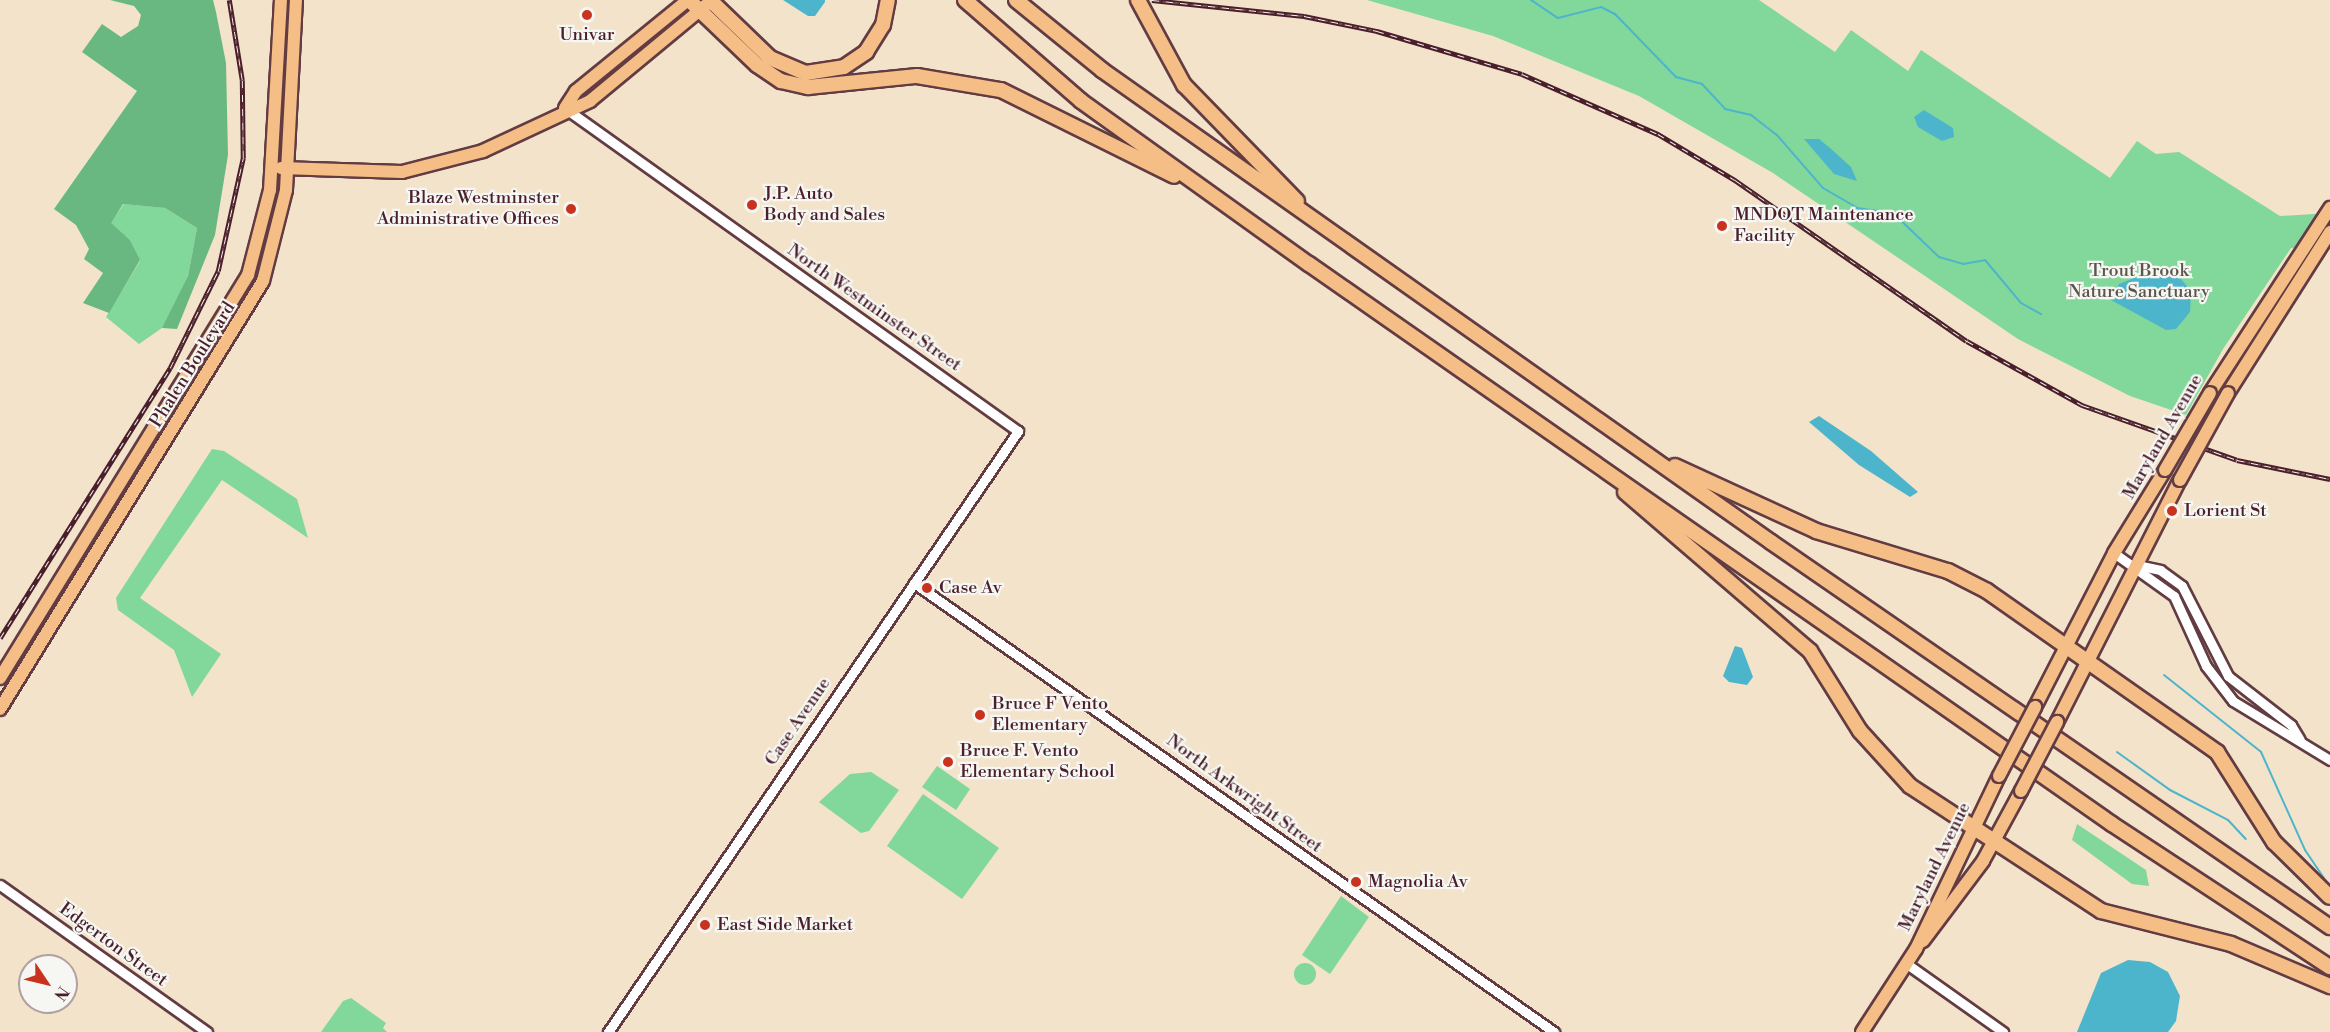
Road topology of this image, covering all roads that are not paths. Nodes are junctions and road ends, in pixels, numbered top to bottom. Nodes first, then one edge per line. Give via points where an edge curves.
1 (281, 0) edge
2 (296, 0) edge
3 (689, 0) edge
4 (711, 0) edge
5 (965, 0) edge
6 (1016, 0) edge
7 (1138, 0) edge
8 (887, 7) edge
9 (701, 11) junction
10 (565, 108) junction
11 (272, 168) junction
12 (288, 169) junction
13 (1231, 208) junction
14 (2327, 212) edge
15 (1313, 218) junction
16 (2330, 232) edge
17 (1018, 431) joint
18 (1562, 440) junction
19 (1631, 442) junction
20 (2114, 553) junction
21 (2134, 564) junction
22 (914, 583) junction
23 (2066, 646) junction
24 (2087, 661) junction
25 (0, 678) edge
26 (0, 709) edge
27 (2300, 740) junction
28 (2330, 760) edge
29 (1974, 826) junction
30 (1996, 840) junction
31 (0, 885) edge
32 (2330, 897) edge
33 (2330, 927) edge
34 (1916, 949) junction
35 (1906, 964) junction
36 (2330, 967) edge
37 (2330, 986) edge
38 (207, 1032) edge
39 (608, 1032) edge
40 (1554, 1032) edge
41 (1862, 1032) edge
42 (2003, 1032) edge

1 - 11 main road, Phalen Boulevard
2 - 12 main road, Phalen Boulevard
3 - 9 highway
3 - 10 main road via 576,91
4 - 8 highway via 770,58 806,73 852,62 877,39
4 - 9 main road
5 - 13 highway via 1107,120
6 - 15 highway via 1077,51
7 - 15 highway via 1159,47 1184,85
9 - 10 main road via 590,101
9 - 13 highway via 757,65 781,81 808,87 917,76 1001,90 1046,107
10 - 12 main road via 502,142 444,164 372,173
10 - 17 street, North Westminster Street
11 - 12 main road
11 - 25 main road, Phalen Boulevard via 262,233 239,295
12 - 26 main road, Phalen Boulevard via 278,237 253,303
13 - 18 highway
14 - 20 main road, Maryland Avenue, bridge via 2210,393
15 - 19 highway
16 - 21 main road, Maryland Avenue, bridge via 2228,393
17 - 22 street, Case Avenue
18 - 29 highway via 1810,651 1860,731 1893,770
18 - 36 highway via 2112,824
19 - 23 highway via 1816,531 1968,579
19 - 33 highway
20 - 21 street
20 - 23 main road, Maryland Avenue
21 - 24 main road, Maryland Avenue
21 - 27 street via 2174,596 2196,645 2233,701
21 - 27 street via 2172,578 2198,614 2228,676 2291,725
22 - 39 street, Case Avenue
22 - 40 street, North Arkwright Street
23 - 24 highway
23 - 29 main road, Maryland Avenue, bridge
24 - 30 main road, Maryland Avenue, bridge
24 - 32 highway via 2217,752 2274,842
27 - 28 street
29 - 30 highway
29 - 34 main road, Maryland Avenue
30 - 34 main road, Maryland Avenue via 1946,916
30 - 37 highway via 2101,911 2230,944
31 - 38 street, Edgerton Street
34 - 35 main road
35 - 41 main road
35 - 42 street

